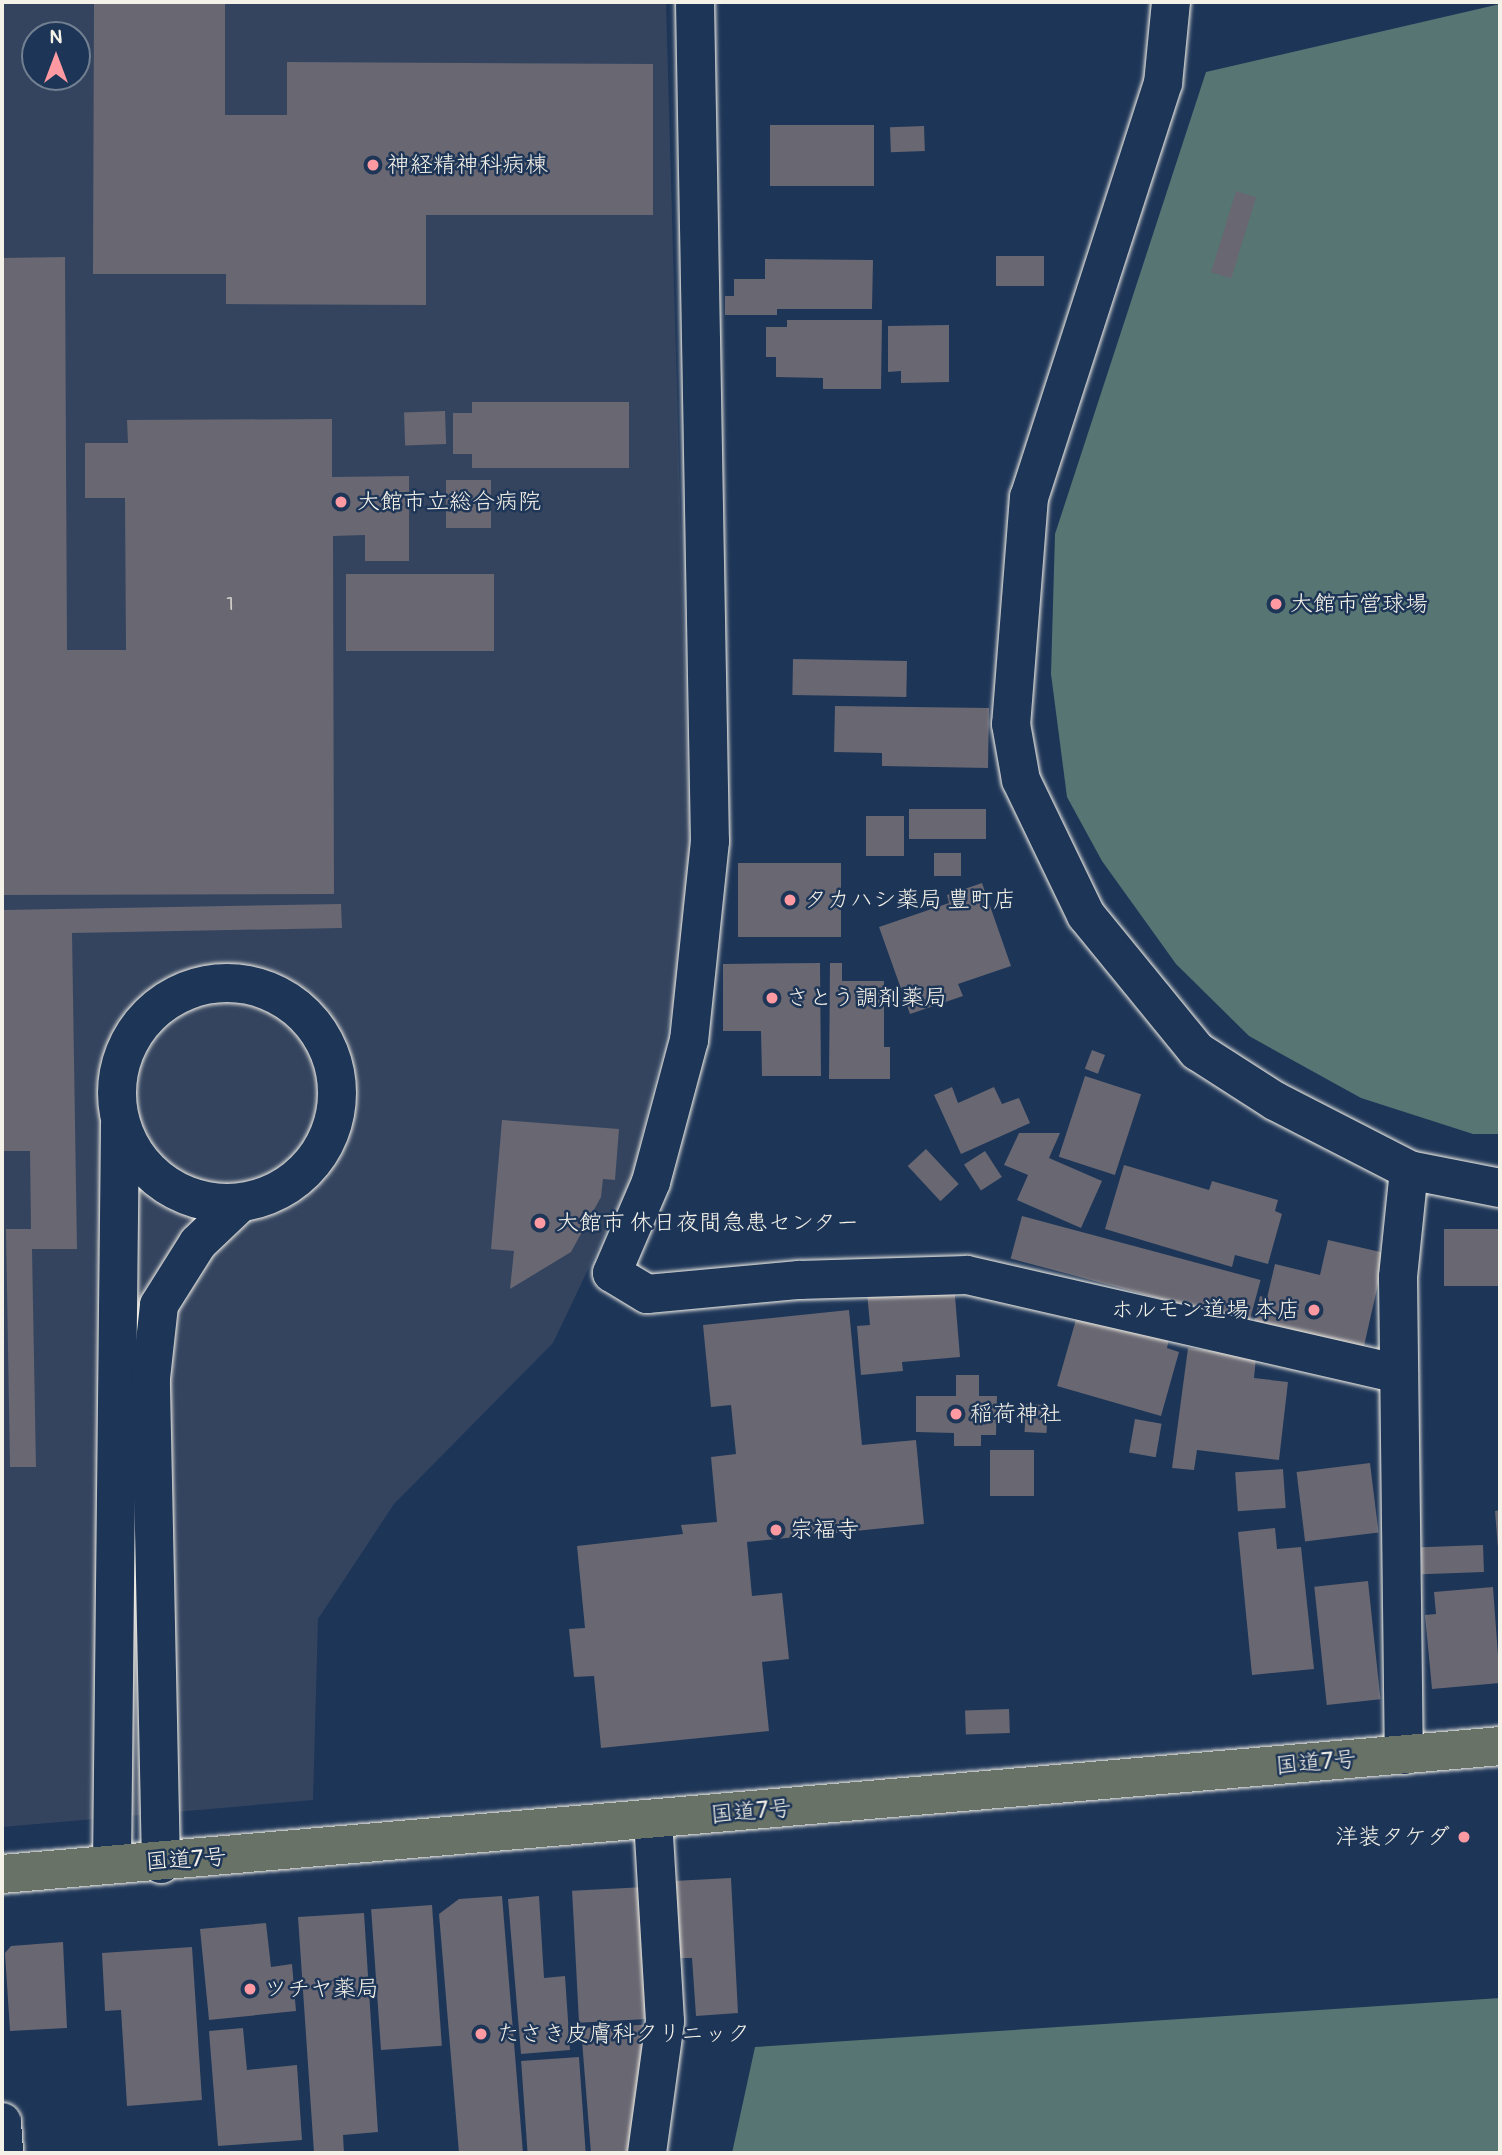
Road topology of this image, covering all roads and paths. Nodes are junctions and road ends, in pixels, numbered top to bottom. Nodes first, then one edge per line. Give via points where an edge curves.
1 (695, 2) edge
2 (1171, 2) edge
3 (120, 1124) junction
4 (1409, 1170) junction
5 (1500, 1188) edge
6 (239, 1204) junction
7 (1399, 1374) junction
8 (1500, 1746) edge
9 (1404, 1755) junction
10 (653, 1820) junction
11 (112, 1864) junction
12 (161, 1864) junction
13 (2, 1874) edge
14 (2, 2122) edge
15 (4, 2153) edge
16 (647, 2153) edge

1 - 7 street via 709,841 689,1040 651,1182 612,1273 647,1294 799,1280 968,1275
2 - 4 street via 1163,83 1029,497 1011,724 1021,780 1086,915 1197,1051 1275,1101
3 - 6 street via 137,1159 165,1186 201,1201
3 - 6 street via 116,1091 122,1057 139,1027 163,1003 194,987 228,983 262,988 293,1004 317,1028 334,1063 338,1101 329,1139 307,1170 276,1193
3 - 11 street
4 - 5 street
4 - 7 street via 1398,1277
6 - 12 street via 198,1243 159,1304 151,1378
7 - 9 street
8 - 9 highway, 国道7号
9 - 10 highway, 国道7号
10 - 12 highway, 国道7号
10 - 16 street via 665,2021
11 - 12 highway, 国道7号
11 - 13 highway, 国道7号
14 - 15 street

